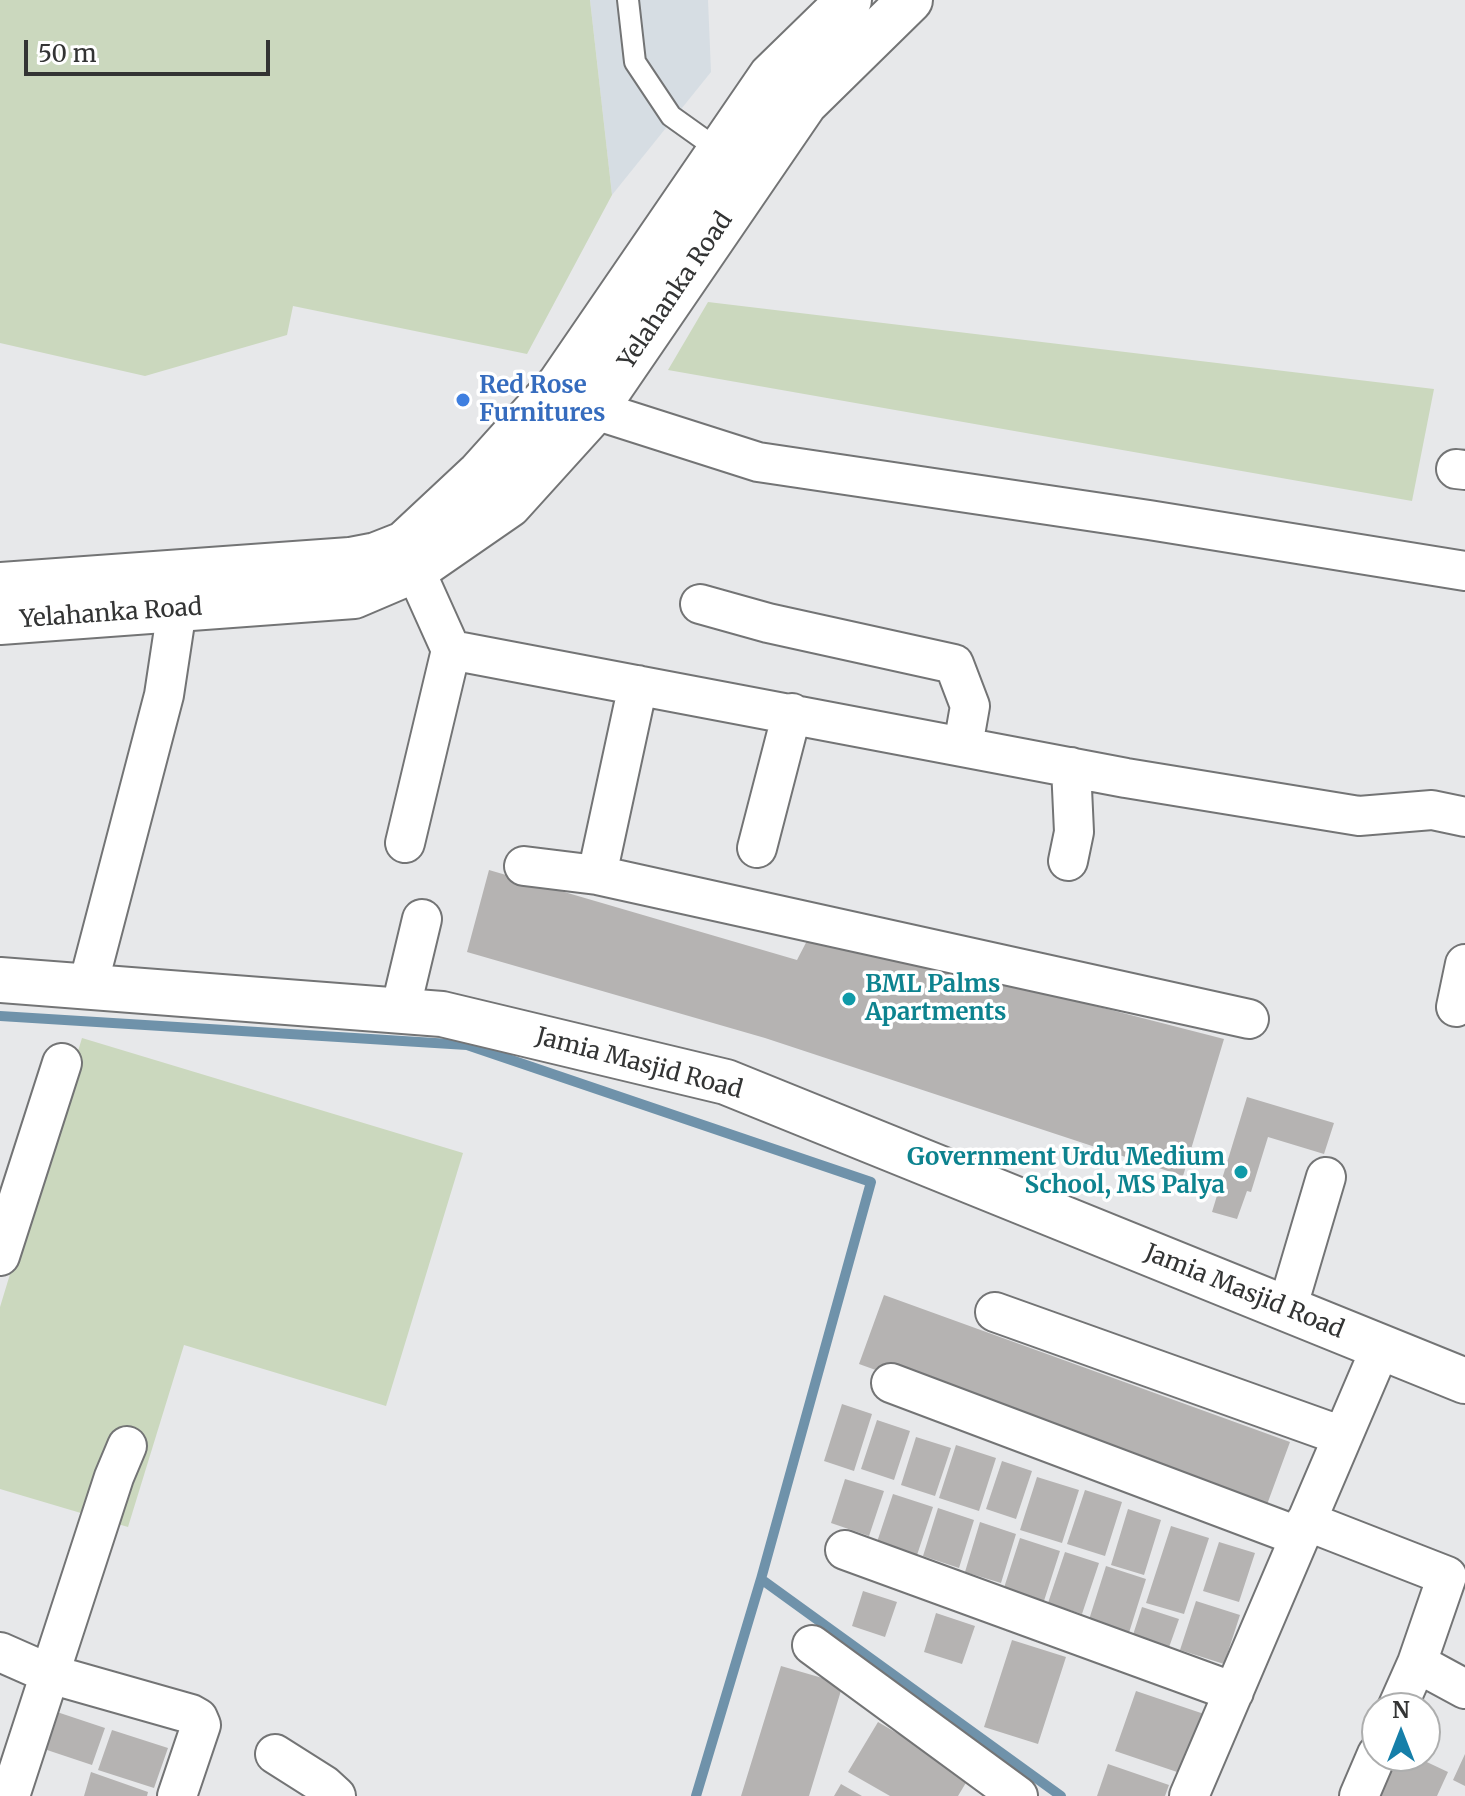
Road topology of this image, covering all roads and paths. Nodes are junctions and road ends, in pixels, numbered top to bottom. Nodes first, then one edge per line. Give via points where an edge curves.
1 (628, 0) edge
2 (849, 0) edge
3 (910, 0) edge
4 (720, 151) junction
5 (560, 384) junction
6 (595, 410) junction
7 (415, 570) junction
8 (1465, 571) edge
9 (0, 585) edge
10 (700, 604) dead end
11 (177, 609) junction
12 (0, 622) edge
13 (451, 650) junction
14 (638, 685) junction
15 (792, 713) junction
16 (963, 746) junction
17 (1071, 767) junction
18 (1465, 817) edge
19 (405, 843) dead end
20 (757, 848) dead end
21 (1068, 861) dead end
22 (524, 866) dead end
23 (597, 875) junction
24 (422, 919) dead end
25 (1465, 964) edge
26 (0, 980) edge
27 (87, 989) junction
28 (1456, 1007) dead end
29 (400, 1011) junction
30 (1249, 1019) dead end
31 (62, 1063) dead end
32 (1326, 1177) dead end
33 (0, 1256) edge
34 (1287, 1309) junction
35 (995, 1312) dead end
36 (1381, 1347) junction
37 (1465, 1381) edge
38 (891, 1383) dead end
39 (1342, 1436) junction
40 (127, 1446) dead end
41 (1303, 1529) junction
42 (845, 1550) dead end
43 (1456, 1578) edge
44 (812, 1645) dead end
45 (0, 1652) edge
46 (1417, 1663) junction
47 (50, 1674) junction
48 (1465, 1689) edge
49 (1234, 1692) junction
50 (1404, 1692) edge
51 (275, 1754) dead end
52 (1369, 1772) edge
53 (10, 1796) edge
54 (177, 1796) edge
55 (336, 1796) edge
56 (1018, 1796) edge
57 (1189, 1796) edge
58 (1359, 1796) edge

1 - 4 lane via 635,62 671,116
2 - 4 main road, Yelahanka Road via 771,76
3 - 6 main road, Yelahanka Road via 805,103
4 - 5 main road, Yelahanka Road
5 - 6 street
5 - 9 main road, Yelahanka Road via 426,524 404,544 376,555
6 - 7 main road, Yelahanka Road via 509,505
6 - 8 street via 758,462
7 - 11 main road, Yelahanka Road via 354,596
7 - 13 street
10 - 16 street via 954,664 970,706
11 - 12 main road, Yelahanka Road
11 - 27 street via 164,695
13 - 14 street
13 - 19 street
14 - 15 street
14 - 23 street
15 - 16 street
15 - 20 street
16 - 17 street
17 - 18 street via 1359,816 1432,810
17 - 21 street via 1074,832
22 - 23 street
23 - 30 street
24 - 29 street
25 - 28 street
26 - 27 main road, Jamia Masjid Road
27 - 29 main road, Jamia Masjid Road
29 - 34 main road, Jamia Masjid Road via 442,1014 726,1082
31 - 33 street
32 - 34 street
34 - 36 main road, Jamia Masjid Road
35 - 39 street
36 - 37 main road, Jamia Masjid Road
36 - 39 street
38 - 41 street
39 - 41 street
40 - 47 street
41 - 43 street
41 - 49 street
42 - 49 street
43 - 46 street
44 - 56 street
45 - 47 street
46 - 48 street
46 - 50 street
47 - 53 street
47 - 54 street via 198,1718 201,1725
49 - 57 street
51 - 55 street
52 - 58 street

